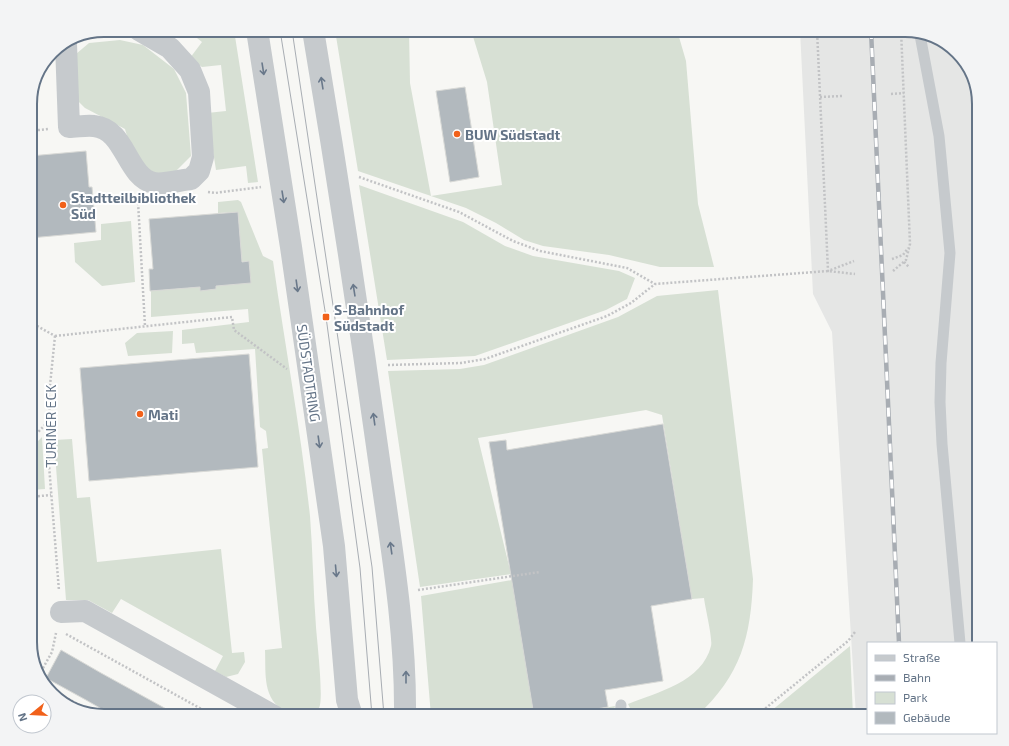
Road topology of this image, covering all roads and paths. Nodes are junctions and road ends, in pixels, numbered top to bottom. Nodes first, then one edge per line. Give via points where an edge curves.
1 (151, 37) edge
2 (258, 37) edge
3 (314, 37) edge
4 (817, 37) edge
5 (901, 37) edge
6 (921, 39) edge
7 (66, 49) edge
8 (904, 93) junction
9 (891, 94) dead end
10 (842, 96) dead end
11 (820, 97) junction
12 (336, 177) junction
13 (191, 179) junction
14 (154, 183) junction
15 (281, 184) junction
16 (910, 244) junction
17 (892, 259) dead end
18 (854, 262) dead end
19 (904, 262) junction
20 (909, 267) dead end
21 (828, 271) junction
22 (893, 271) dead end
23 (855, 274) dead end
24 (655, 284) junction
25 (144, 326) junction
26 (38, 327) edge
27 (55, 336) junction
28 (381, 366) dead end
29 (293, 374) dead end
30 (50, 420) junction
31 (37, 433) edge
32 (51, 495) junction
33 (37, 496) edge
34 (540, 572) dead end
35 (397, 593) junction
36 (59, 620) junction
37 (855, 632) dead end
38 (960, 642) edge
39 (43, 667) edge
40 (203, 709) edge
41 (261, 709) edge
42 (350, 709) edge
43 (405, 709) edge
44 (765, 709) edge

1 - 13 street via 170,48 190,70 199,92 203,157 199,171
2 -> 15 street, SÜDSTADTRING
12 -> 3 street
4 - 11 path
5 - 8 path
6 - 38 lane via 939,136 950,253 940,402 942,452
7 - 14 street via 69,127 94,126 107,130 120,142 126,156 141,175
8 - 9 path
8 - 16 path
10 - 11 path
11 - 21 path
12 - 24 path via 356,176 458,212 513,241 540,251 627,268
35 -> 12 street
13 - 14 street
13 - 15 path via 200,191 215,192
14 - 25 path via 138,202
15 -> 42 street, SÜDSTADTRING via 334,546
16 - 17 path via 903,255
16 - 19 path
18 - 21 path
19 - 20 path
19 - 22 path
21 - 23 path
21 - 24 path
24 - 28 path via 631,303 606,316 485,359 461,363
25 - 27 path
25 - 29 path via 232,317 234,330
26 - 27 path
27 - 30 path, TURINER ECK via 49,395
30 - 31 path
30 - 32 path, TURINER ECK via 47,440
32 - 33 path
32 - 36 path, TURINER ECK
34 - 35 path
43 -> 35 street via 406,670
36 - 39 path, TURINER ECK via 52,652
36 - 40 path
36 - 41 street via 85,611
37 - 44 path via 848,641

